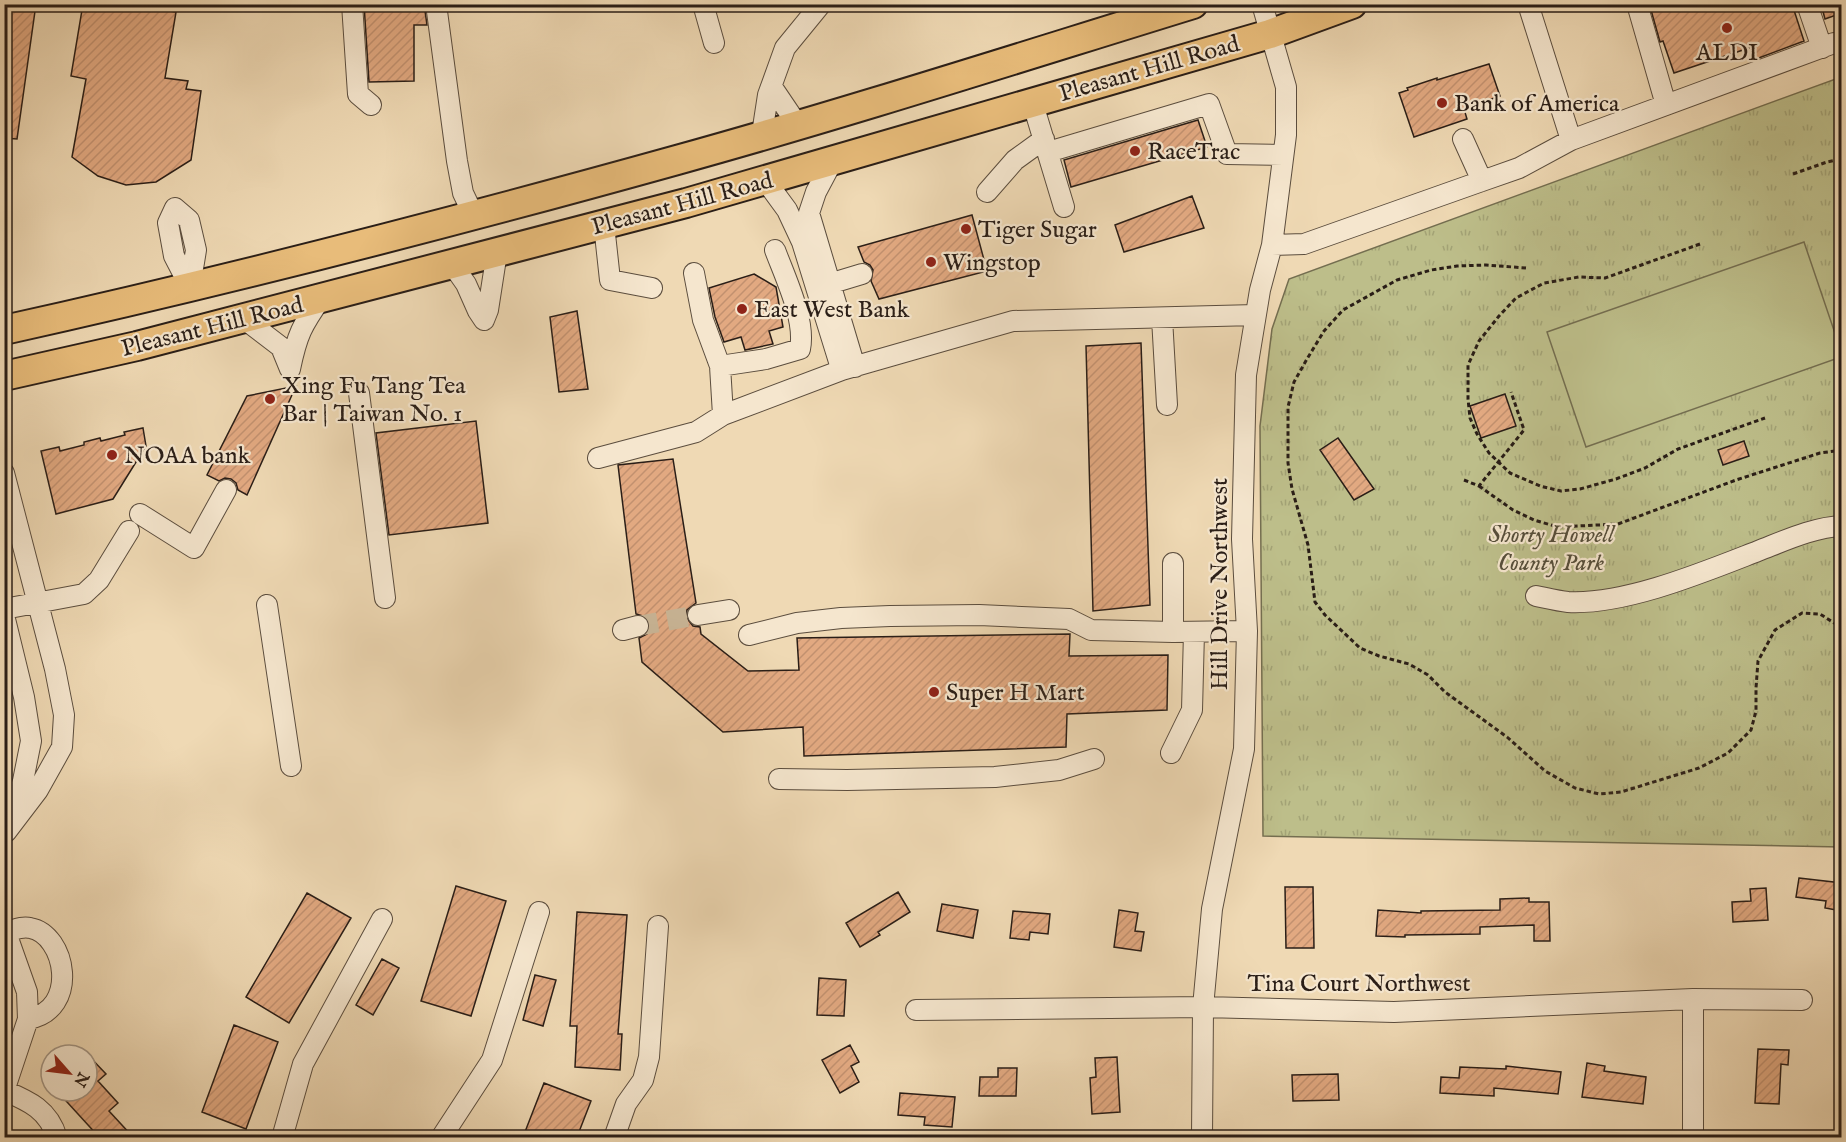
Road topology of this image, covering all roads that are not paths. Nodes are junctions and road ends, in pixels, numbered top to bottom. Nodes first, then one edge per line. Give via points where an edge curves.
1 (352, 4) edge
2 (436, 4) edge
3 (703, 4) edge
4 (821, 4) edge
5 (1193, 4) edge
6 (1262, 4) edge
7 (1352, 4) edge
8 (1528, 4) edge
9 (1637, 4) edge
10 (1807, 4) edge
11 (1161, 10) edge
12 (1270, 34) junction
13 (714, 43) dead end
14 (772, 87) junction
15 (1032, 101) junction
16 (371, 105) dead end
17 (1666, 105) junction
18 (797, 124) junction
19 (762, 134) junction
20 (1463, 140) dead end
21 (1571, 140) junction
22 (1046, 145) junction
23 (1284, 154) junction
24 (833, 160) junction
25 (765, 180) junction
26 (1482, 181) junction
27 (987, 192) dead end
28 (1064, 207) dead end
29 (473, 214) junction
30 (604, 225) junction
31 (1272, 244) junction
32 (775, 250) dead end
33 (497, 252) junction
34 (452, 264) junction
35 (694, 273) dead end
36 (862, 274) dead end
37 (824, 285) junction
38 (652, 288) dead end
39 (792, 295) junction
40 (322, 297) junction
41 (4, 311) edge
42 (1256, 315) junction
43 (68, 316) junction
44 (243, 318) junction
45 (1162, 318) junction
46 (4, 330) edge
47 (720, 366) junction
48 (848, 368) junction
49 (4, 376) edge
50 (359, 393) dead end
51 (1167, 405) dead end
52 (723, 415) junction
53 (598, 458) dead end
54 (4, 472) edge
55 (226, 490) dead end
56 (140, 514) dead end
57 (1842, 526) edge
58 (129, 531) dead end
59 (1173, 563) dead end
60 (1536, 596) dead end
61 (385, 598) dead end
62 (37, 602) junction
63 (267, 604) dead end
64 (4, 609) edge
65 (729, 610) dead end
66 (4, 615) edge
67 (698, 615) tunnel mouth
68 (1247, 631) junction
69 (1173, 632) junction
70 (1194, 632) junction
71 (749, 635) dead end
72 (1171, 753) dead end
73 (1095, 759) dead end
74 (291, 766) dead end
75 (779, 779) dead end
76 (5, 835) edge
77 (539, 912) dead end
78 (382, 919) dead end
79 (658, 926) dead end
80 (5, 930) edge
81 (1693, 999) junction
82 (1802, 1000) dead end
83 (1203, 1007) junction
84 (916, 1010) dead end
85 (28, 1019) junction
86 (5, 1091) edge
87 (57, 1137) edge
88 (282, 1137) edge
89 (441, 1137) edge
90 (614, 1137) edge
91 (1203, 1137) edge
92 (1694, 1137) edge

1 - 16 street via 358,94
2 - 29 street via 457,161 463,193
3 - 13 street
4 - 14 street via 785,48
5 - 11 highway, Pleasant Hill Road
6 - 12 street, Hill Drive Northwest
7 - 12 highway, Pleasant Hill Road
8 - 21 street
9 - 17 street
10 - 17 street via 1828,46
11 - 18 highway, Pleasant Hill Road
12 - 15 highway, Pleasant Hill Road
12 - 23 street, Hill Drive Northwest via 1286,87
14 - 18 street
14 - 19 street
15 - 22 street
15 - 24 highway, Pleasant Hill Road
17 - 21 street
18 - 19 highway, Pleasant Hill Road
19 - 29 highway, Pleasant Hill Road
20 - 26 street
21 - 26 street via 1519,168
22 - 23 street via 1209,104 1227,154
22 - 27 street via 1015,160
22 - 28 street
23 - 31 street, Hill Drive Northwest
24 - 25 highway, Pleasant Hill Road
24 - 37 street via 809,213
25 - 30 highway, Pleasant Hill Road
25 - 37 street via 787,210
26 - 31 street via 1304,244
29 - 43 highway, Pleasant Hill Road
30 - 33 highway, Pleasant Hill Road
30 - 38 street via 610,280
31 - 42 street, Hill Drive Northwest
32 - 39 street
33 - 34 highway, Pleasant Hill Road
33 - 34 street via 484,320
34 - 40 highway, Pleasant Hill Road
35 - 47 street via 703,320
36 - 37 street
37 - 39 street
37 - 48 street
39 - 47 street via 802,338 800,349
40 - 44 highway, Pleasant Hill Road
40 - 44 street via 303,324 290,369 281,347
41 - 43 highway
42 - 45 street
42 - 68 street, Hill Drive Northwest via 1246,386 1242,539
43 - 46 highway, Pleasant Hill Road
44 - 49 highway, Pleasant Hill Road
45 - 48 street via 1013,321
45 - 51 street
47 - 52 street
48 - 52 street
50 - 61 street
52 - 53 street via 696,432
54 - 62 street
55 - 56 street via 194,548
57 - 60 street via 1801,536 1651,589 1602,600 1567,602
58 - 62 street via 99,580 84,594
59 - 69 street
62 - 64 street
62 - 76 street via 64,715 62,747 38,790
63 - 74 street
65 - 67 street
66 - 76 street via 31,741
68 - 70 street
68 - 83 street, Hill Drive Northwest via 1244,749 1212,909
69 - 70 street
69 - 71 street via 1091,630 1069,619 979,615 841,618 797,623
70 - 72 street via 1192,710
73 - 75 street via 1059,770 995,777
77 - 89 street via 492,1060
78 - 88 street via 303,1064
79 - 90 street via 649,1057 643,1080 626,1104
80 - 85 street via 27,992
80 - 85 street via 37,930 49,941 60,961 62,983 58,1000 42,1016
81 - 82 street, Tina Court Northwest
81 - 83 street, Tina Court Northwest via 1394,1012
81 - 92 street
83 - 84 street, Tina Court Northwest
83 - 91 street, Hill Drive Northwest
85 - 86 street
86 - 87 street via 44,1112

